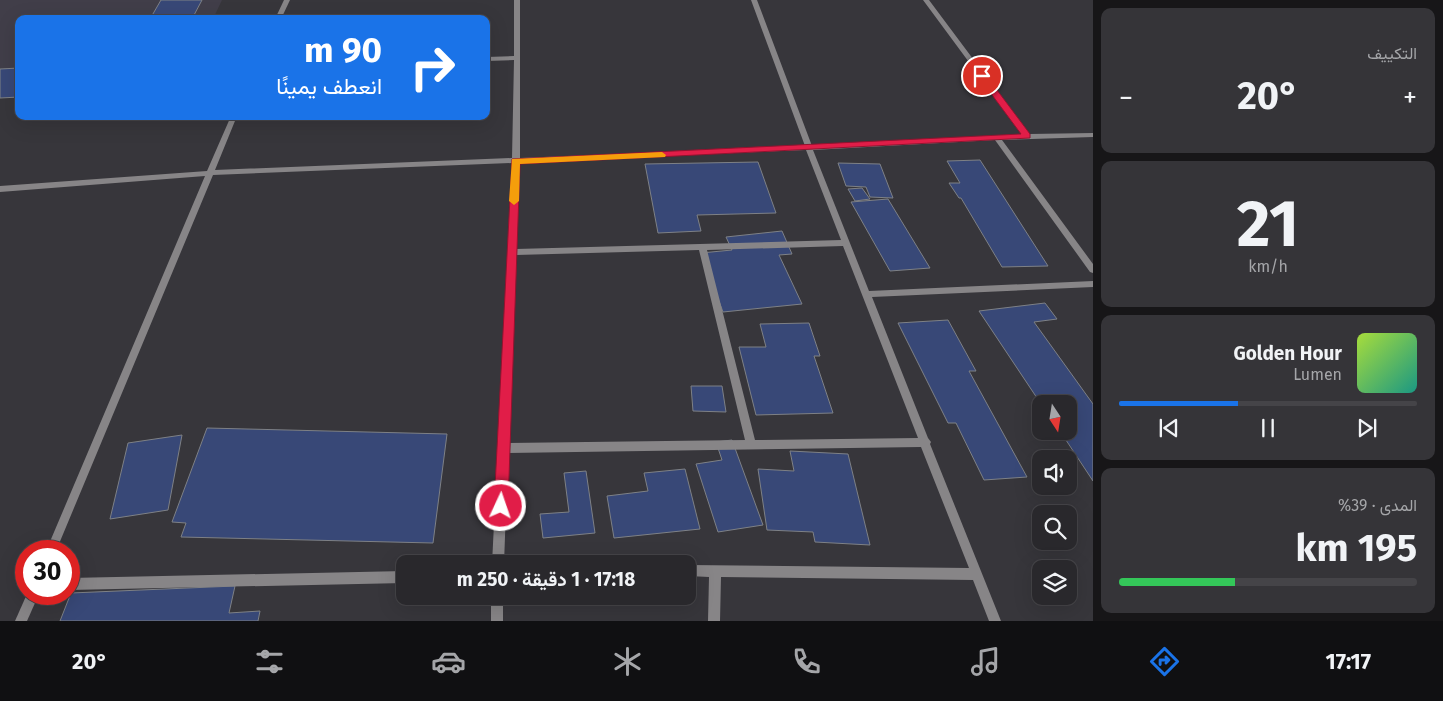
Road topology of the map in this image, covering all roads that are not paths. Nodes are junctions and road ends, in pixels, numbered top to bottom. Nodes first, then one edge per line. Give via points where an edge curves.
1 (287, 0) edge
2 (517, 0) edge
3 (754, 0) edge
4 (926, 0) edge
5 (280, 15) edge
6 (516, 58) junction
7 (490, 59) edge
8 (232, 120) edge
9 (1093, 135) edge
10 (1027, 136) junction
11 (997, 138) junction
12 (809, 148) junction
13 (516, 161) junction
14 (209, 173) junction
15 (0, 189) edge
16 (847, 243) junction
17 (702, 247) junction
18 (512, 252) junction
19 (1093, 270) edge
20 (1093, 284) edge
21 (867, 294) junction
22 (926, 442) junction
23 (750, 444) junction
24 (504, 448) junction
25 (56, 540) edge
26 (498, 555) edge
27 (696, 571) edge
28 (715, 571) junction
29 (976, 574) junction
30 (396, 577) edge
31 (80, 584) edge
32 (28, 605) edge
33 (497, 605) edge
34 (21, 621) edge
35 (497, 621) edge
36 (714, 621) edge
37 (995, 621) edge

1 - 5 street
2 - 6 street
3 - 12 street
4 - 10 street
6 - 7 street
6 - 13 street
8 - 14 street
9 - 10 street
10 - 11 street
11 - 12 street
11 - 19 street
12 - 13 street
12 - 16 street
13 - 14 street
13 - 18 street
14 - 15 street
14 - 25 street
16 - 17 street
16 - 21 street
17 - 18 street
17 - 23 street
18 - 24 street
20 - 21 street
21 - 22 street
22 - 23 street
22 - 29 street
23 - 24 street
24 - 26 street
27 - 28 street
28 - 29 street
28 - 36 street
29 - 37 street
30 - 31 street
32 - 34 street
33 - 35 street

